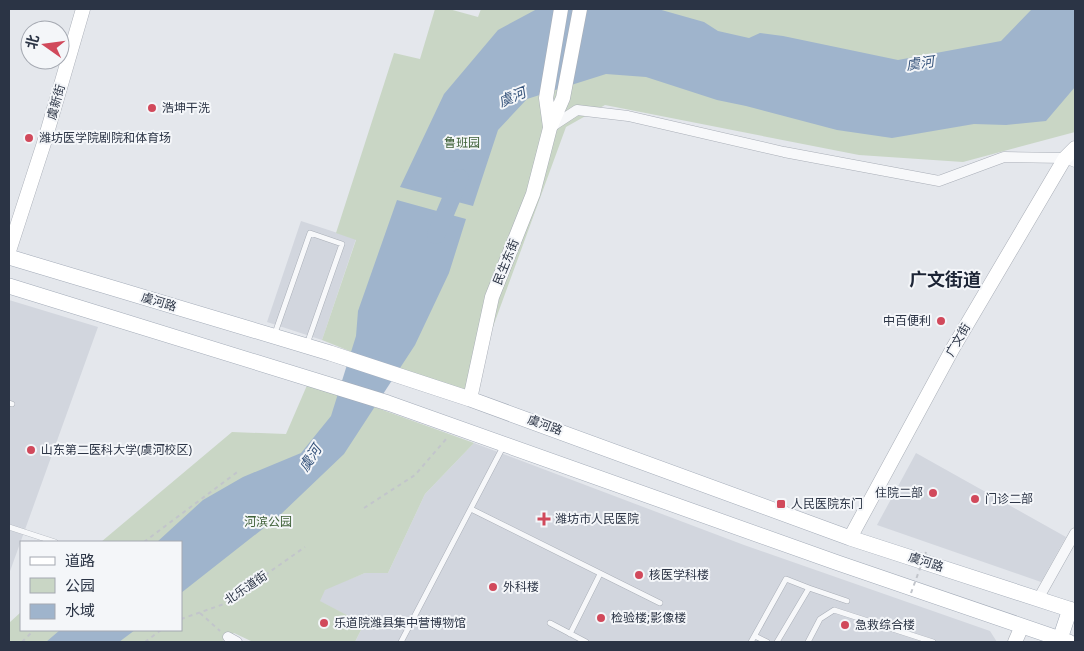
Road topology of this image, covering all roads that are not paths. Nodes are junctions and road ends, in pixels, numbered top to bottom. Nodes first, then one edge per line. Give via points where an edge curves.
1 (83, 9) edge
2 (561, 9) edge
3 (580, 9) edge
4 (550, 128) junction
5 (1075, 148) edge
6 (1070, 160) edge
7 (9, 251) edge
8 (9, 257) edge
9 (9, 286) edge
10 (274, 336) junction
11 (307, 346) junction
12 (470, 399) junction
13 (505, 444) junction
14 (471, 509) junction
15 (9, 527) edge
16 (1075, 532) edge
17 (850, 538) junction
18 (52, 541) edge
19 (600, 574) junction
20 (808, 588) junction
21 (1038, 599) junction
22 (847, 601) dead end
23 (660, 603) dead end
24 (1073, 610) edge
25 (550, 623) dead end
26 (1022, 626) junction
27 (570, 634) junction
28 (755, 636) junction
29 (1064, 641) edge
30 (401, 642) edge
31 (586, 642) edge
32 (751, 642) edge
33 (767, 642) edge
34 (777, 642) edge
35 (808, 642) edge
36 (932, 642) edge
37 (1015, 642) edge

1 - 7 street, 虞新街
2 - 4 street, 民生东街 via 546,98
3 - 4 street, 民生东街 via 563,98
4 - 6 street via 577,110 628,116 784,152 939,182 1004,157
4 - 12 street, 民生东街 via 533,194 492,297
5 - 6 street, 广文街
6 - 17 street, 广文街 via 953,348
8 - 10 main road, 虞河路
9 - 13 main road via 316,380
10 - 11 main road, 虞河路
10 - 11 lane via 310,233 342,244
11 - 12 main road, 虞河路
12 - 17 main road, 虞河路
13 - 14 lane
13 - 26 main road
14 - 19 lane
14 - 30 lane
15 - 18 lane
16 - 21 street
17 - 21 main road, 虞河路
19 - 23 lane
19 - 27 lane
20 - 22 lane
20 - 28 lane via 786,579
20 - 34 lane
21 - 24 main road, 虞河路
24 - 29 main road
25 - 27 lane
26 - 29 main road
26 - 37 street
27 - 31 lane
28 - 32 lane
28 - 33 lane
35 - 36 lane via 820,618 834,610

